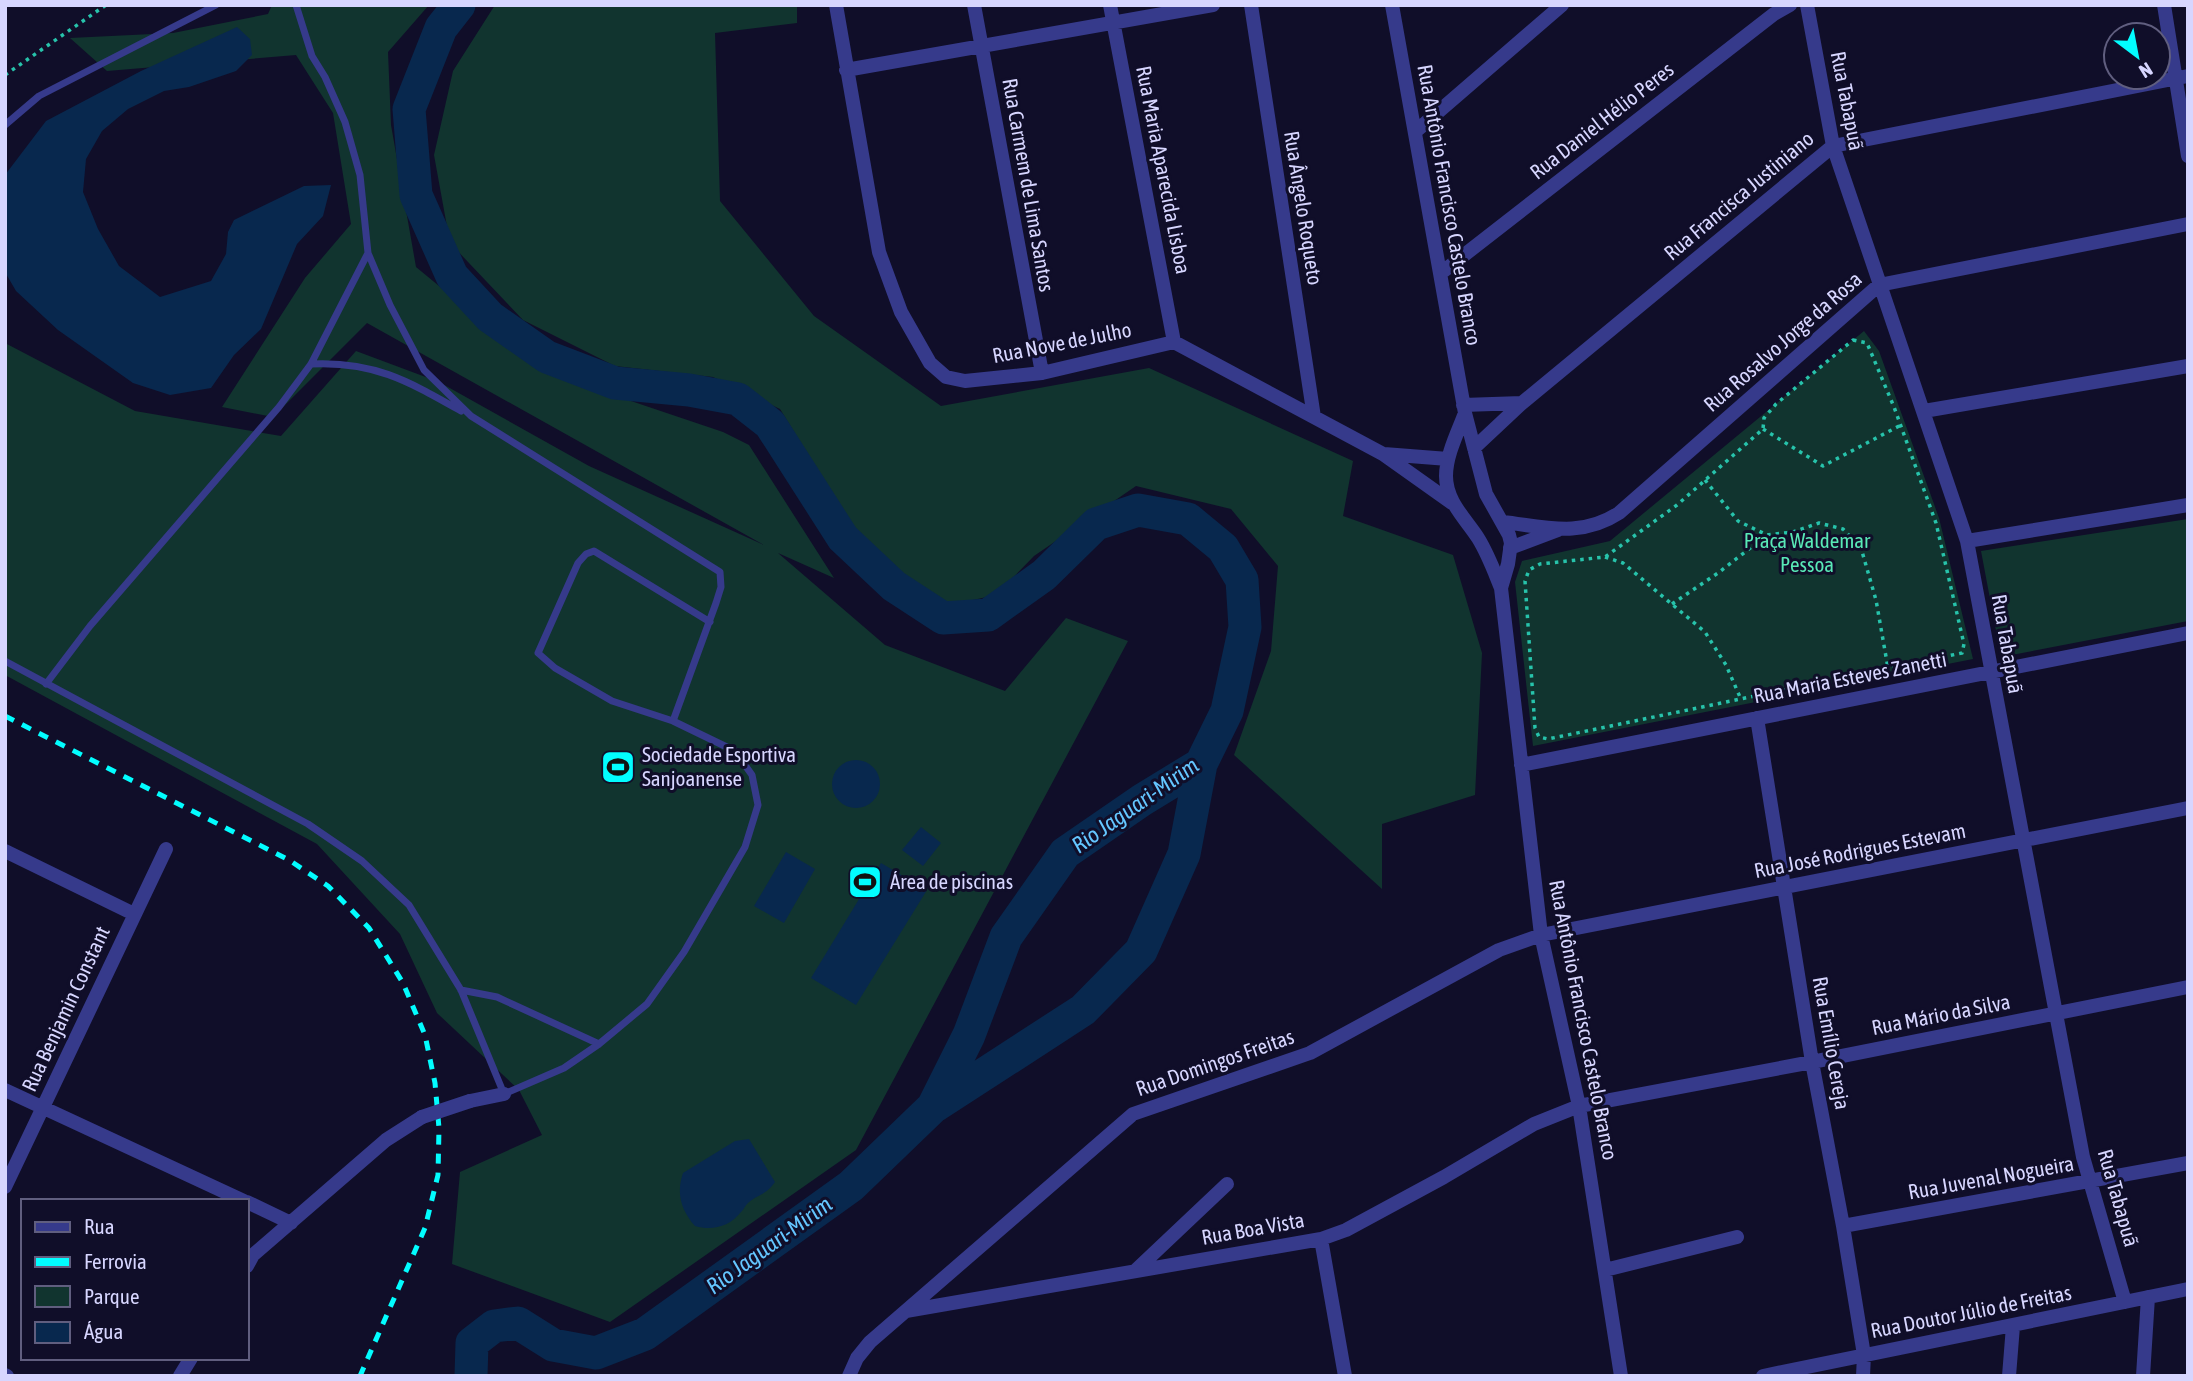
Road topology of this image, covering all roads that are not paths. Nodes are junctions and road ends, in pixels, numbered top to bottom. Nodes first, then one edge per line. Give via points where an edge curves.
1 (216, 5) edge
2 (296, 5) edge
3 (836, 5) edge
4 (974, 5) edge
5 (1110, 5) edge
6 (1213, 5) edge
7 (1251, 5) edge
8 (1392, 5) edge
9 (1562, 5) edge
10 (1790, 5) edge
11 (1807, 5) edge
12 (2164, 5) edge
13 (1114, 23) junction
14 (981, 46) junction
15 (846, 70) junction
16 (2182, 76) edge
17 (5, 125) edge
18 (1415, 132) junction
19 (1833, 146) junction
20 (2188, 156) edge
21 (2188, 224) edge
22 (368, 253) junction
23 (1441, 273) junction
24 (1879, 285) junction
25 (1174, 342) junction
26 (311, 364) junction
27 (2188, 366) edge
28 (1042, 373) junction
29 (1522, 403) junction
30 (1464, 409) junction
31 (1924, 411) junction
32 (471, 416) junction
33 (1314, 417) junction
34 (1474, 448) junction
35 (1383, 454) junction
36 (1448, 460) junction
37 (1452, 503) junction
38 (2188, 505) edge
39 (1503, 522) junction
40 (1560, 529) junction
41 (1967, 541) junction
42 (1510, 548) junction
43 (1501, 588) junction
44 (710, 622) junction
45 (2188, 633) edge
46 (5, 661) edge
47 (1991, 672) junction
48 (46, 684) junction
49 (1757, 718) junction
50 (673, 721) junction
51 (1521, 765) junction
52 (2188, 808) edge
53 (2023, 840) junction
54 (166, 849) dead end
55 (5, 851) edge
56 (1783, 888) junction
57 (134, 914) junction
58 (1541, 935) junction
59 (2188, 987) edge
60 (461, 990) junction
61 (2056, 1013) junction
62 (599, 1044) junction
63 (1812, 1062) junction
64 (5, 1090) edge
65 (504, 1094) junction
66 (1579, 1106) junction
67 (42, 1108) junction
68 (2188, 1163) edge
69 (2091, 1181) junction
70 (1227, 1184) dead end
71 (5, 1187) edge
72 (241, 1199) edge
73 (248, 1202) edge
74 (291, 1223) junction
75 (1843, 1226) junction
76 (1737, 1237) dead end
77 (1321, 1239) junction
78 (248, 1264) edge
79 (1605, 1270) junction
80 (1135, 1271) junction
81 (2188, 1289) edge
82 (2148, 1297) junction
83 (2125, 1302) junction
84 (906, 1311) junction
85 (2012, 1326) junction
86 (1864, 1354) junction
87 (190, 1360) edge
88 (180, 1376) edge
89 (849, 1376) edge
90 (1345, 1376) edge
91 (1621, 1376) edge
92 (1763, 1376) edge
93 (1863, 1376) edge
94 (2009, 1376) edge
95 (2143, 1376) edge

1 - 17 lane via 39,96
2 - 22 lane via 312,56 345,122 360,175
3 - 15 street, Rua Nove de Julho
4 - 14 street, Rua Carmem de Lima Santos
5 - 13 street, Rua Maria Aparecida Lisboa
6 - 13 street
7 - 33 street, Rua Ângelo Roqueto
8 - 18 street, Rua Antônio Francisco Castelo Branco
9 - 18 street
10 - 23 street, Rua Daniel Hélio Peres
11 - 19 street, Rua Tabapuã
12 - 16 street
13 - 14 street
13 - 25 street, Rua Maria Aparecida Lisboa
14 - 15 street
14 - 28 street, Rua Carmem de Lima Santos
15 - 28 street, Rua Nove de Julho via 879,252 901,312 930,363 946,377 965,381
16 - 19 street, Rua Francisca Justiniano
16 - 20 street
18 - 23 street, Rua Antônio Francisco Castelo Branco
19 - 24 street, Rua Tabapuã
19 - 29 street, Rua Francisca Justiniano
21 - 24 street, Rua Rosalvo Jorge da Rosa
22 - 26 lane
22 - 32 lane via 424,370
23 - 30 street, Rua Antônio Francisco Castelo Branco
24 - 31 street, Rua Tabapuã
24 - 40 street, Rua Rosalvo Jorge da Rosa via 1619,513 1588,528
25 - 28 street, Rua Nove de Julho
25 - 33 street
26 - 32 lane via 364,366 405,379
26 - 48 lane
27 - 31 street
29 - 30 street
29 - 34 street, Rua Francisca Justiniano
30 - 34 street, Rua Antônio Francisco Castelo Branco
30 - 36 street, Rua Antônio Francisco Castelo Branco
31 - 41 street, Rua Tabapuã
32 - 44 lane via 720,572 721,587
33 - 35 street
34 - 39 street, Rua Antônio Francisco Castelo Branco via 1486,494
35 - 36 street
35 - 37 street
36 - 37 street, Rua Antônio Francisco Castelo Branco
37 - 43 street, Rua Antônio Francisco Castelo Branco via 1488,555
38 - 41 street
39 - 40 street, Rua Rosalvo Jorge da Rosa
39 - 42 street, Rua Antônio Francisco Castelo Branco
40 - 42 street, Rua Rosalvo Jorge da Rosa
41 - 47 street, Rua Tabapuã
42 - 43 street, Rua Antônio Francisco Castelo Branco
43 - 51 street, Rua Antônio Francisco Castelo Branco
44 - 50 lane
44 - 50 lane via 594,551 578,563 538,653 612,701
45 - 47 street, Rua Maria Esteves Zanetti
46 - 48 lane
47 - 49 street, Rua Maria Esteves Zanetti
47 - 53 street, Rua Tabapuã
48 - 60 lane via 308,824 362,861 409,905
49 - 51 street, Rua Maria Esteves Zanetti
49 - 56 street, Rua Emílio Cereja
50 - 62 lane via 735,751 752,775 758,806 745,847 684,952 647,1004
51 - 58 street, Rua Antônio Francisco Castelo Branco
52 - 53 street, Rua José Rodrigues Estevam
53 - 56 street, Rua José Rodrigues Estevam
53 - 61 street, Rua Tabapuã
54 - 57 street, Rua Benjamin Constant
55 - 57 street
56 - 58 street, Rua José Rodrigues Estevam
56 - 63 street, Rua Emílio Cereja
57 - 67 street, Rua Benjamin Constant
58 - 66 street, Rua Antônio Francisco Castelo Branco
58 - 84 street, Rua Domingos Freitas via 1499,950 1310,1054 1133,1114
59 - 61 street, Rua Mário da Silva
60 - 62 lane via 497,997
60 - 65 lane
61 - 63 street, Rua Mário da Silva
61 - 69 street, Rua Tabapuã
62 - 65 lane via 564,1068
63 - 66 street, Rua Mário da Silva
63 - 75 street, Rua Emílio Cereja
64 - 67 street
65 - 74 street, bridge via 422,1117 386,1140
66 - 77 street, Rua Boa Vista via 1534,1124 1346,1230
66 - 79 street, Rua Antônio Francisco Castelo Branco
67 - 71 street, Rua Benjamin Constant
67 - 72 street
68 - 69 street, Rua Juvenal Nogueira
69 - 75 street, Rua Juvenal Nogueira
69 - 83 street, Rua Tabapuã
70 - 80 street
73 - 74 street
74 - 78 street
75 - 86 street, Rua Emílio Cereja
76 - 79 street
77 - 80 street, Rua Boa Vista
77 - 90 street
79 - 91 street, Rua Antônio Francisco Castelo Branco
80 - 84 street, Rua Boa Vista
81 - 82 street, Rua Doutor Júlio de Freitas
82 - 83 street, Rua Doutor Júlio de Freitas
82 - 95 street
83 - 85 street, Rua Doutor Júlio de Freitas
84 - 89 street, Rua Domingos Freitas via 870,1342
85 - 86 street, Rua Doutor Júlio de Freitas
85 - 94 street
86 - 92 street, Rua Doutor Júlio de Freitas
86 - 93 street, Rua Emílio Cereja
87 - 88 street

